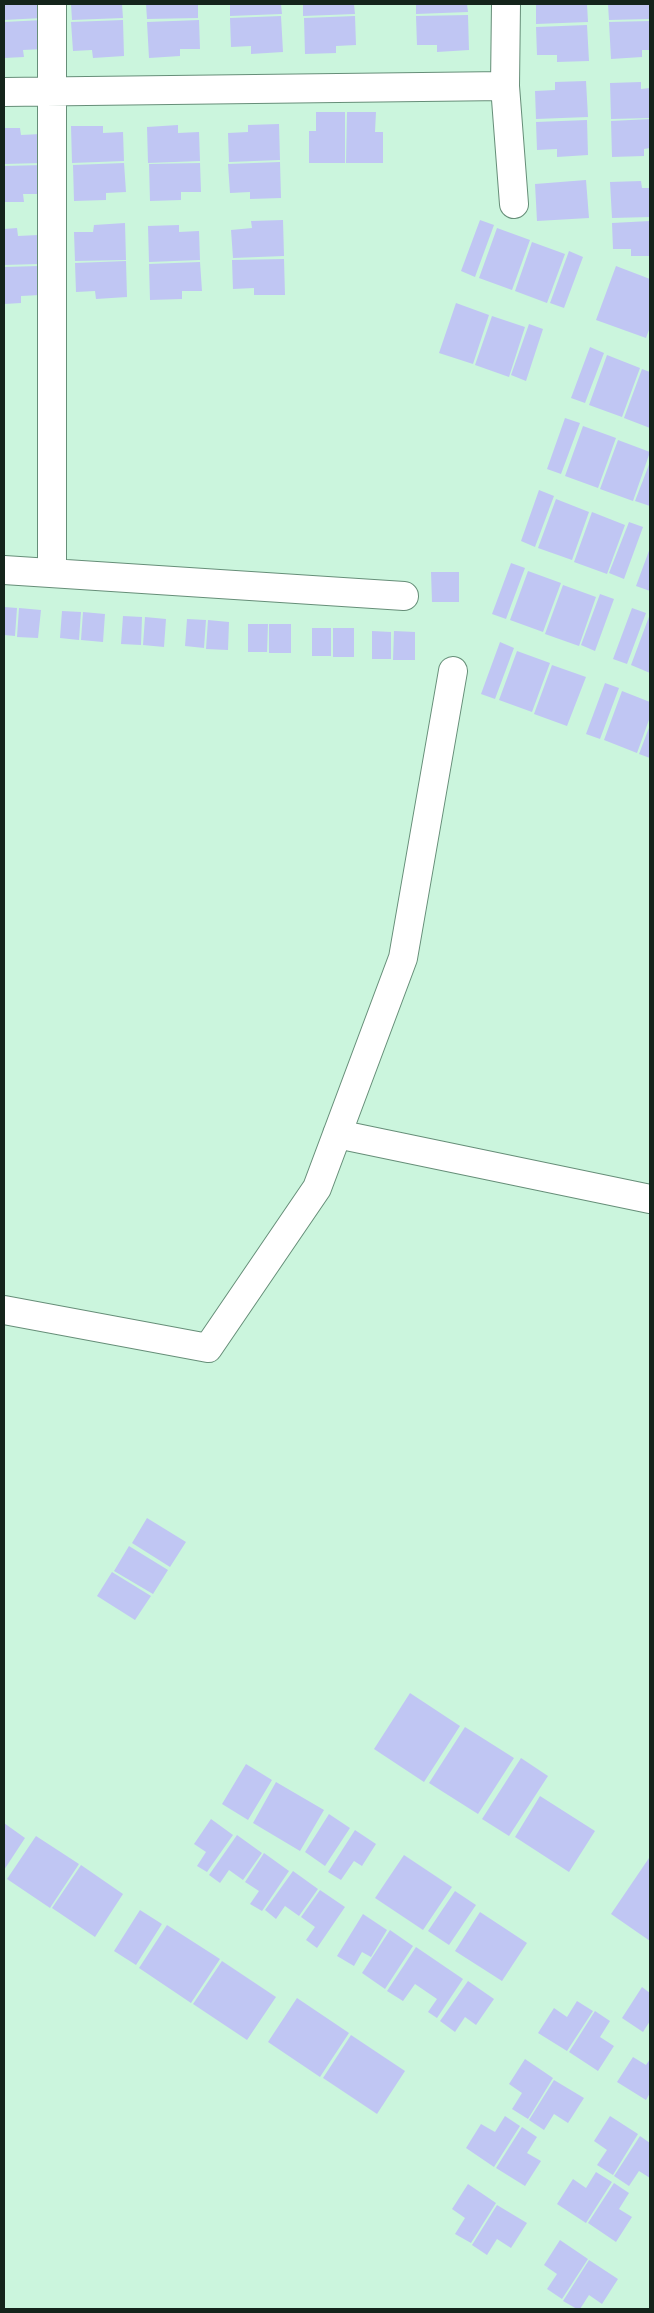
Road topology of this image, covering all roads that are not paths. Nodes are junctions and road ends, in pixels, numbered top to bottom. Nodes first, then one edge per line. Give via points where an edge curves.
1 (52, 4) edge
2 (506, 4) edge
3 (505, 86) junction
4 (50, 91) junction
5 (4, 92) edge
6 (514, 204) dead end
7 (4, 570) edge
8 (52, 573) junction
9 (404, 596) dead end
10 (453, 671) dead end
11 (337, 1134) junction
12 (650, 1199) edge
13 (4, 1310) edge

1 - 4 street
2 - 3 street
3 - 4 street
3 - 6 street
4 - 5 street
4 - 8 street
7 - 8 street
8 - 9 street
10 - 11 street via 403,958
11 - 12 street
11 - 13 street via 317,1188 208,1348

